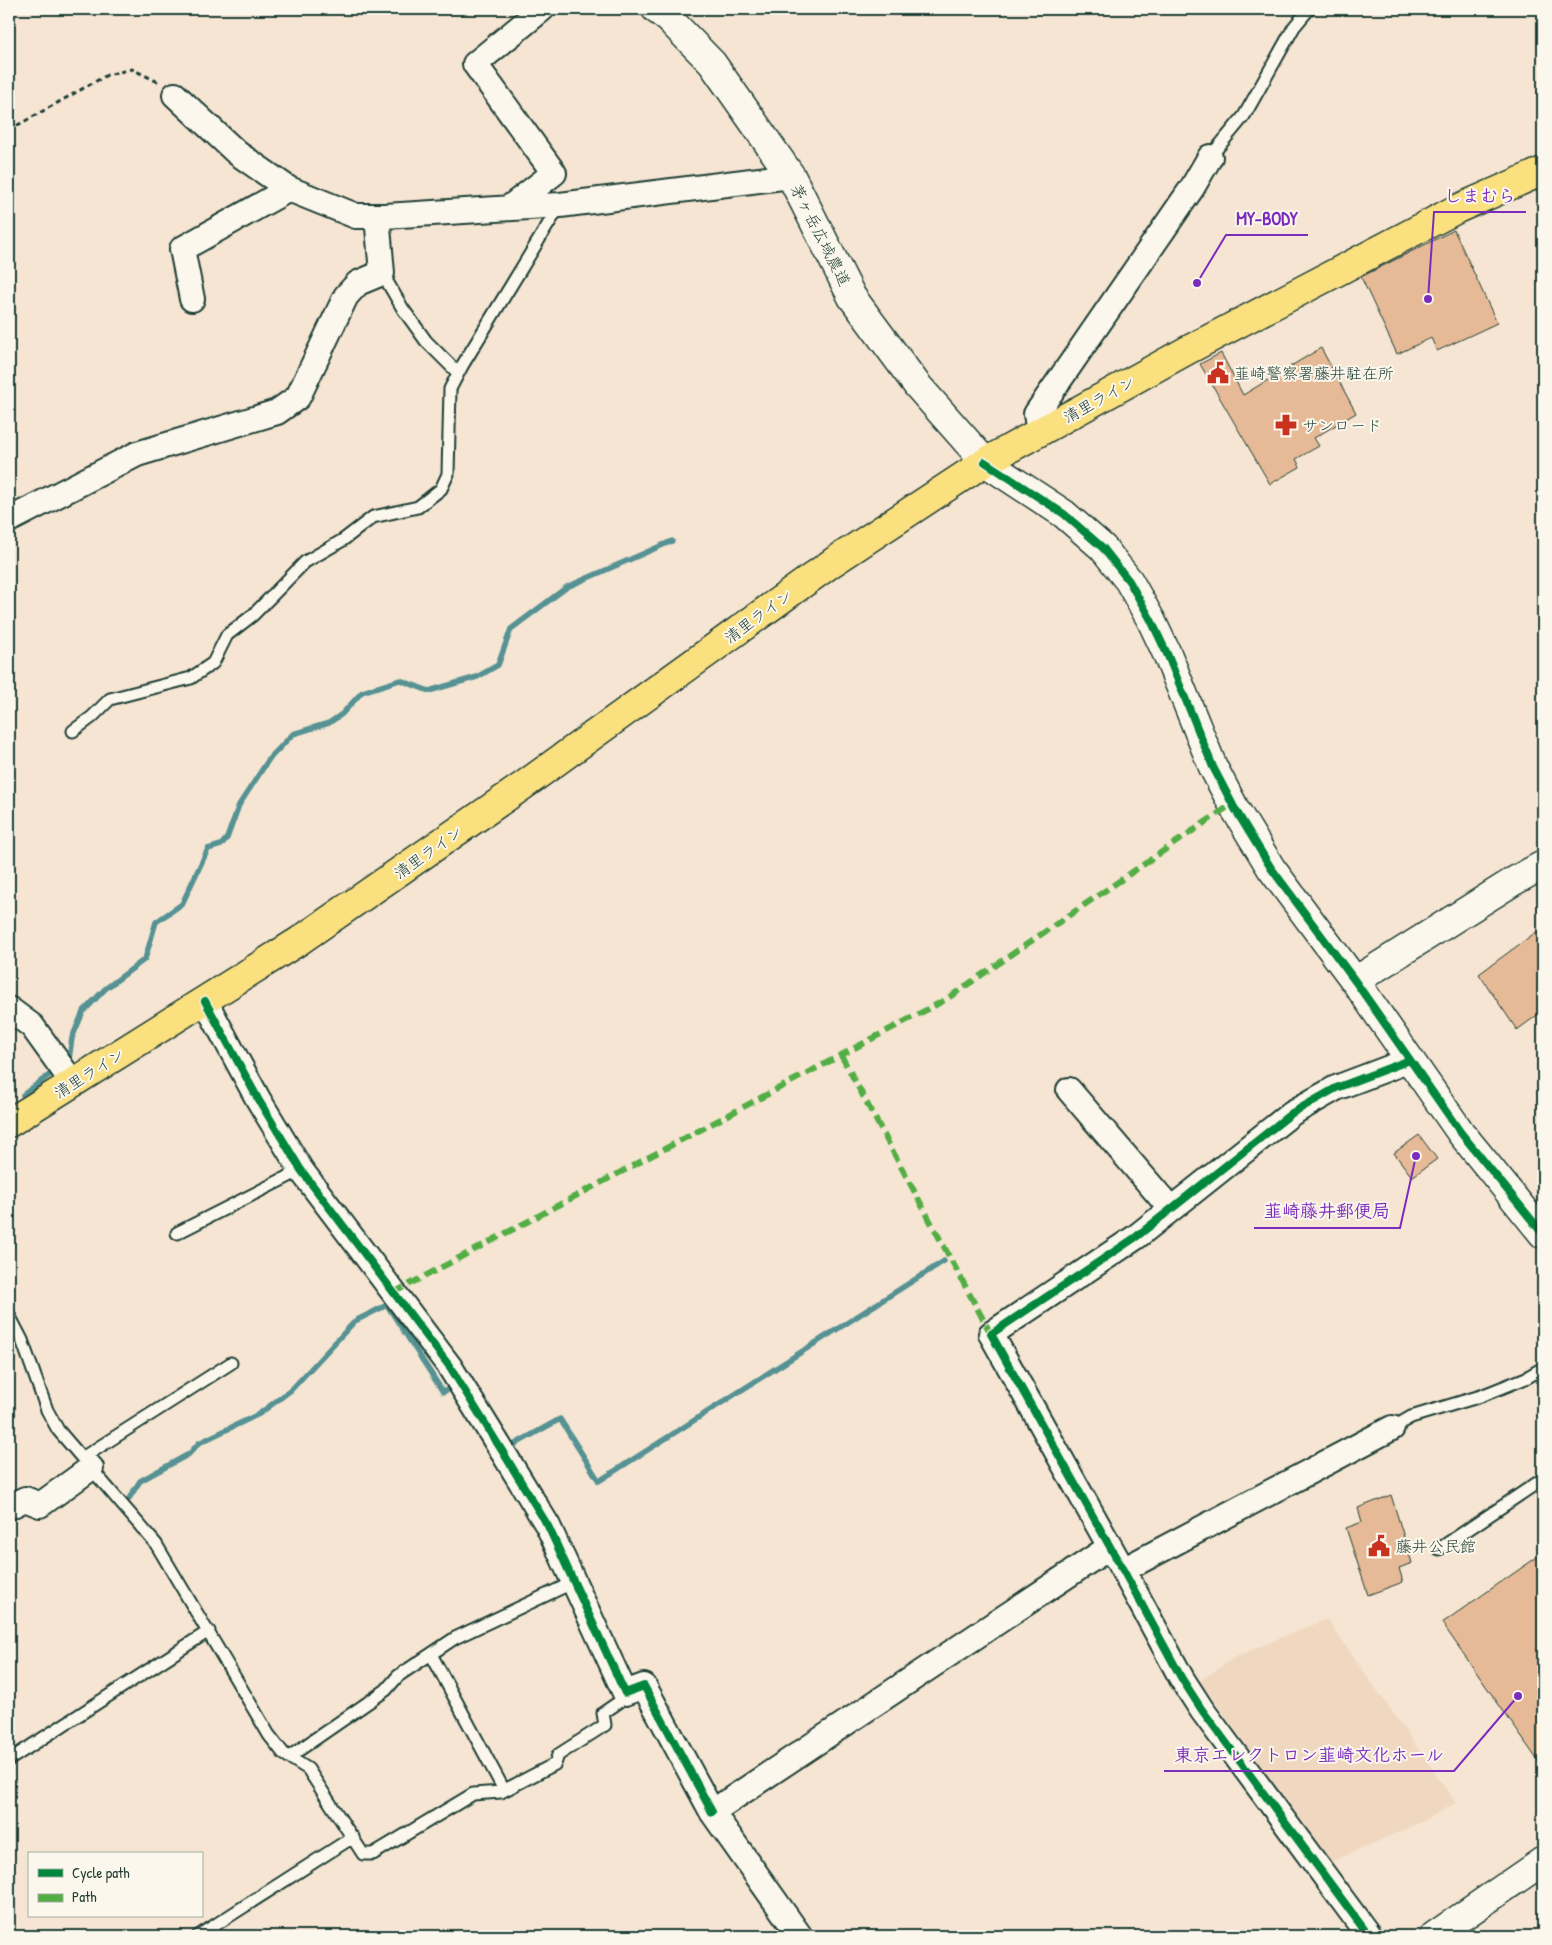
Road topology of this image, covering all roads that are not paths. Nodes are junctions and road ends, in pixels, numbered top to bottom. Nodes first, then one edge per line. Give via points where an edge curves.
1 (542, 9) edge
2 (656, 9) edge
3 (1309, 9) edge
4 (175, 95) road end
5 (1210, 157) joint
6 (1543, 172) edge
7 (791, 176) junction
8 (289, 189) junction
9 (560, 205) junction
10 (509, 208) junction
11 (377, 216) junction
12 (382, 273) junction
13 (192, 299) dead end
14 (458, 374) junction
15 (1039, 433) junction
16 (985, 462) junction
17 (9, 520) edge
18 (73, 731) dead end
19 (1543, 865) edge
20 (1355, 980) junction
21 (205, 1000) junction
22 (9, 1008) edge
23 (1410, 1060) junction
24 (73, 1083) junction
25 (1069, 1090) dead end
26 (9, 1123) edge
27 (300, 1170) junction
28 (1170, 1208) junction
29 (177, 1233) dead end
30 (1543, 1234) edge
31 (9, 1315) edge
32 (231, 1363) dead end
33 (1543, 1368) edge
34 (1392, 1428) joint
35 (86, 1463) junction
36 (1543, 1480) edge
37 (9, 1507) edge
38 (1110, 1547) junction
39 (1439, 1549) dead end
40 (1123, 1570) junction
41 (574, 1582) junction
42 (209, 1631) junction
43 (431, 1654) junction
44 (625, 1693) junction
45 (290, 1757) junction
46 (9, 1760) edge
47 (504, 1790) junction
48 (712, 1812) junction
49 (353, 1837) junction
50 (1543, 1861) edge
51 (198, 1936) edge
52 (800, 1936) edge
53 (1369, 1936) edge
54 (1434, 1936) edge

1 - 10 street via 475,64 554,173
2 - 7 street, 茅ヶ岳広域農道 via 712,63
3 - 5 lane via 1294,27 1244,116
4 - 8 street via 237,153
5 - 15 street via 1036,414
6 - 15 highway, 清里ライン via 1457,208 1186,351
7 - 9 street
7 - 16 street, 茅ヶ岳広域農道 via 852,297 917,385
8 - 11 street via 356,216
8 - 13 street via 182,249
9 - 10 street
9 - 14 lane
10 - 11 street
11 - 12 street
12 - 14 lane via 426,341
12 - 17 street via 358,283 346,296 298,397 277,412 137,454
14 - 18 lane via 450,389 448,474 441,489 418,507 373,517 343,540 305,562 253,615 227,635 213,663 191,678 110,699
15 - 16 highway, 清里ライン
16 - 20 street, 茅ヶ岳広域農道 via 1064,514 1103,548 1129,581 1168,656 1213,768 1235,809 1271,868
16 - 21 highway, 清里ライン via 833,562 524,785 299,942
19 - 20 street
20 - 23 street, 茅ヶ岳広域農道
21 - 24 highway, 清里ライン
21 - 27 street
22 - 24 street via 32,1026
23 - 28 street via 1336,1088 1292,1112
23 - 30 street, 茅ヶ岳広域農道 via 1461,1133
24 - 26 highway, 清里ライン
25 - 28 street
27 - 29 lane
27 - 41 street via 450,1367 548,1526
28 - 38 street via 1136,1237 991,1334
31 - 35 lane via 22,1340 47,1410 58,1430
32 - 35 lane
33 - 34 lane via 1481,1396 1411,1416
34 - 40 street
35 - 37 street via 40,1505 25,1499
35 - 42 lane via 156,1544
36 - 39 lane
38 - 40 street
38 - 48 street
40 - 53 street via 1202,1710
41 - 43 lane via 455,1638
41 - 44 street
42 - 45 lane via 269,1735
42 - 46 lane
43 - 45 lane via 398,1676 386,1690
43 - 47 lane
44 - 47 lane via 619,1702 603,1713 605,1725 558,1755 555,1764
44 - 48 street via 644,1686
45 - 49 lane via 308,1769
47 - 49 lane via 473,1794 373,1854 363,1854
48 - 52 street
49 - 51 lane
50 - 54 street

